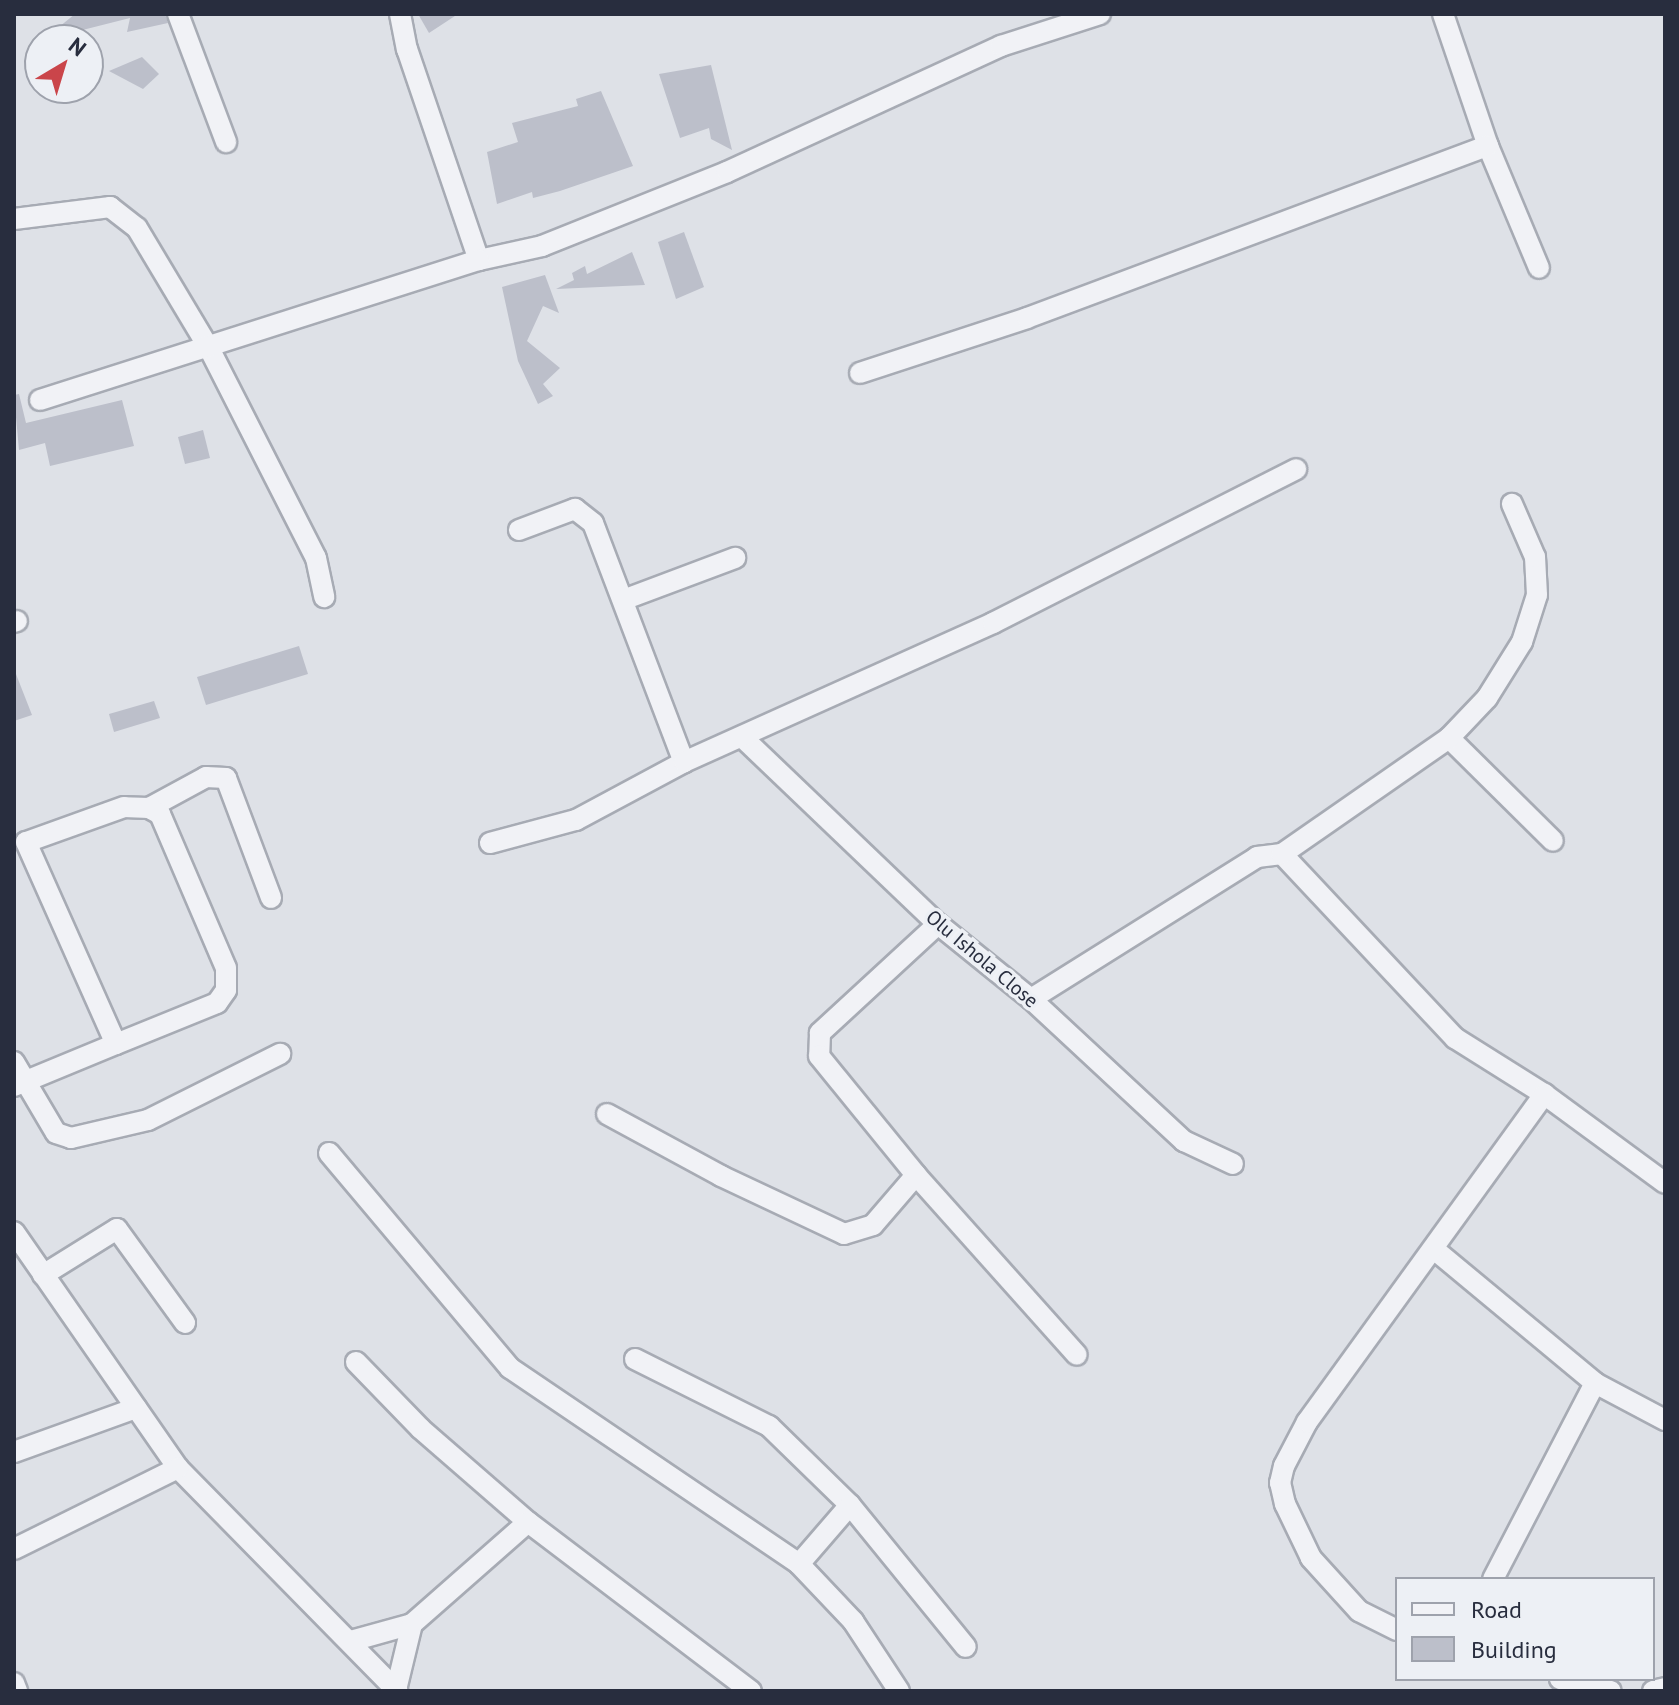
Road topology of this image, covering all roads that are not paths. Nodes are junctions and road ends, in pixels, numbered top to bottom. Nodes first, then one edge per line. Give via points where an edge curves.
1 (178, 14) edge
2 (400, 14) edge
3 (1100, 14) edge
4 (1443, 14) edge
5 (226, 142) dead end
6 (1488, 146) junction
7 (14, 219) edge
8 (479, 260) junction
9 (1539, 268) dead end
10 (210, 350) junction
11 (860, 373) dead end
12 (40, 400) dead end
13 (1296, 469) dead end
14 (1512, 504) dead end
15 (519, 530) dead end
16 (735, 558) dead end
17 (324, 597) dead end
18 (623, 600) junction
19 (742, 737) junction
20 (1449, 738) junction
21 (684, 762) junction
22 (149, 808) junction
23 (1553, 841) dead end
24 (490, 843) dead end
25 (20, 844) edge
26 (1282, 854) junction
27 (271, 898) dead end
28 (938, 924) junction
29 (1031, 999) junction
30 (116, 1044) junction
31 (280, 1054) dead end
32 (14, 1062) edge
33 (19, 1084) edge
34 (1544, 1094) junction
35 (607, 1114) dead end
36 (329, 1153) dead end
37 (1233, 1164) dead end
38 (916, 1175) junction
39 (1665, 1183) edge
40 (14, 1232) edge
41 (1435, 1250) junction
42 (43, 1275) junction
43 (185, 1323) dead end
44 (1077, 1355) dead end
45 (635, 1359) dead end
46 (356, 1362) dead end
47 (1595, 1383) junction
48 (136, 1408) junction
49 (1665, 1420) edge
50 (14, 1452) edge
51 (178, 1468) junction
52 (850, 1505) junction
53 (528, 1522) junction
54 (14, 1549) edge
55 (799, 1564) junction
56 (1494, 1577) edge
57 (412, 1624) junction
58 (1395, 1629) edge
59 (351, 1641) junction
60 (966, 1647) dead end
61 (1568, 1681) edge
62 (14, 1683) edge
63 (1665, 1688) edge
64 (397, 1690) edge
65 (17, 1691) edge
66 (751, 1691) edge
67 (899, 1691) edge
68 (1611, 1691) edge
69 (1653, 1691) edge

1 - 5 street
2 - 8 street via 407,49
3 - 8 street via 1020,38 741,166 542,246
4 - 6 street
6 - 9 street
6 - 11 street via 1027,318
7 - 10 street via 110,207 137,228
8 - 10 street
10 - 12 street
10 - 17 street via 316,558
13 - 19 street via 993,623
14 - 20 street via 1535,557 1537,595 1522,642 1487,698
15 - 18 street via 575,509 586,515
16 - 18 street
18 - 21 street
19 - 21 street
19 - 28 street, Olu Ishola Close
20 - 23 street
20 - 26 street
21 - 24 street via 576,820
22 - 25 street via 124,807
22 - 27 street via 206,777 226,778
22 - 30 street via 160,814 226,968 226,990 217,1003
25 - 30 street
26 - 29 street via 1257,857
26 - 34 street via 1455,1038
28 - 29 street, Olu Ishola Close
28 - 38 street via 820,1033 816,1044 819,1056
29 - 37 street, Olu Ishola Close via 1184,1141
30 - 33 street
31 - 33 street via 148,1120 71,1138 56,1133
32 - 33 street
34 - 39 street
34 - 41 street
35 - 38 street via 844,1234 873,1225
36 - 55 street via 510,1368
38 - 44 street
40 - 42 street
41 - 47 street
41 - 58 street via 1307,1422 1280,1483 1297,1534 1326,1579 1359,1611
42 - 43 street via 117,1229
42 - 48 street
45 - 52 street via 769,1426
46 - 53 street via 421,1429
47 - 49 street
47 - 56 street
48 - 50 street
48 - 51 street
51 - 54 street
51 - 59 street
52 - 55 street
52 - 60 street
53 - 57 street
53 - 66 street
55 - 67 street via 853,1621
57 - 59 street
57 - 64 street
59 - 64 street
61 - 68 street
62 - 65 street
63 - 69 street

